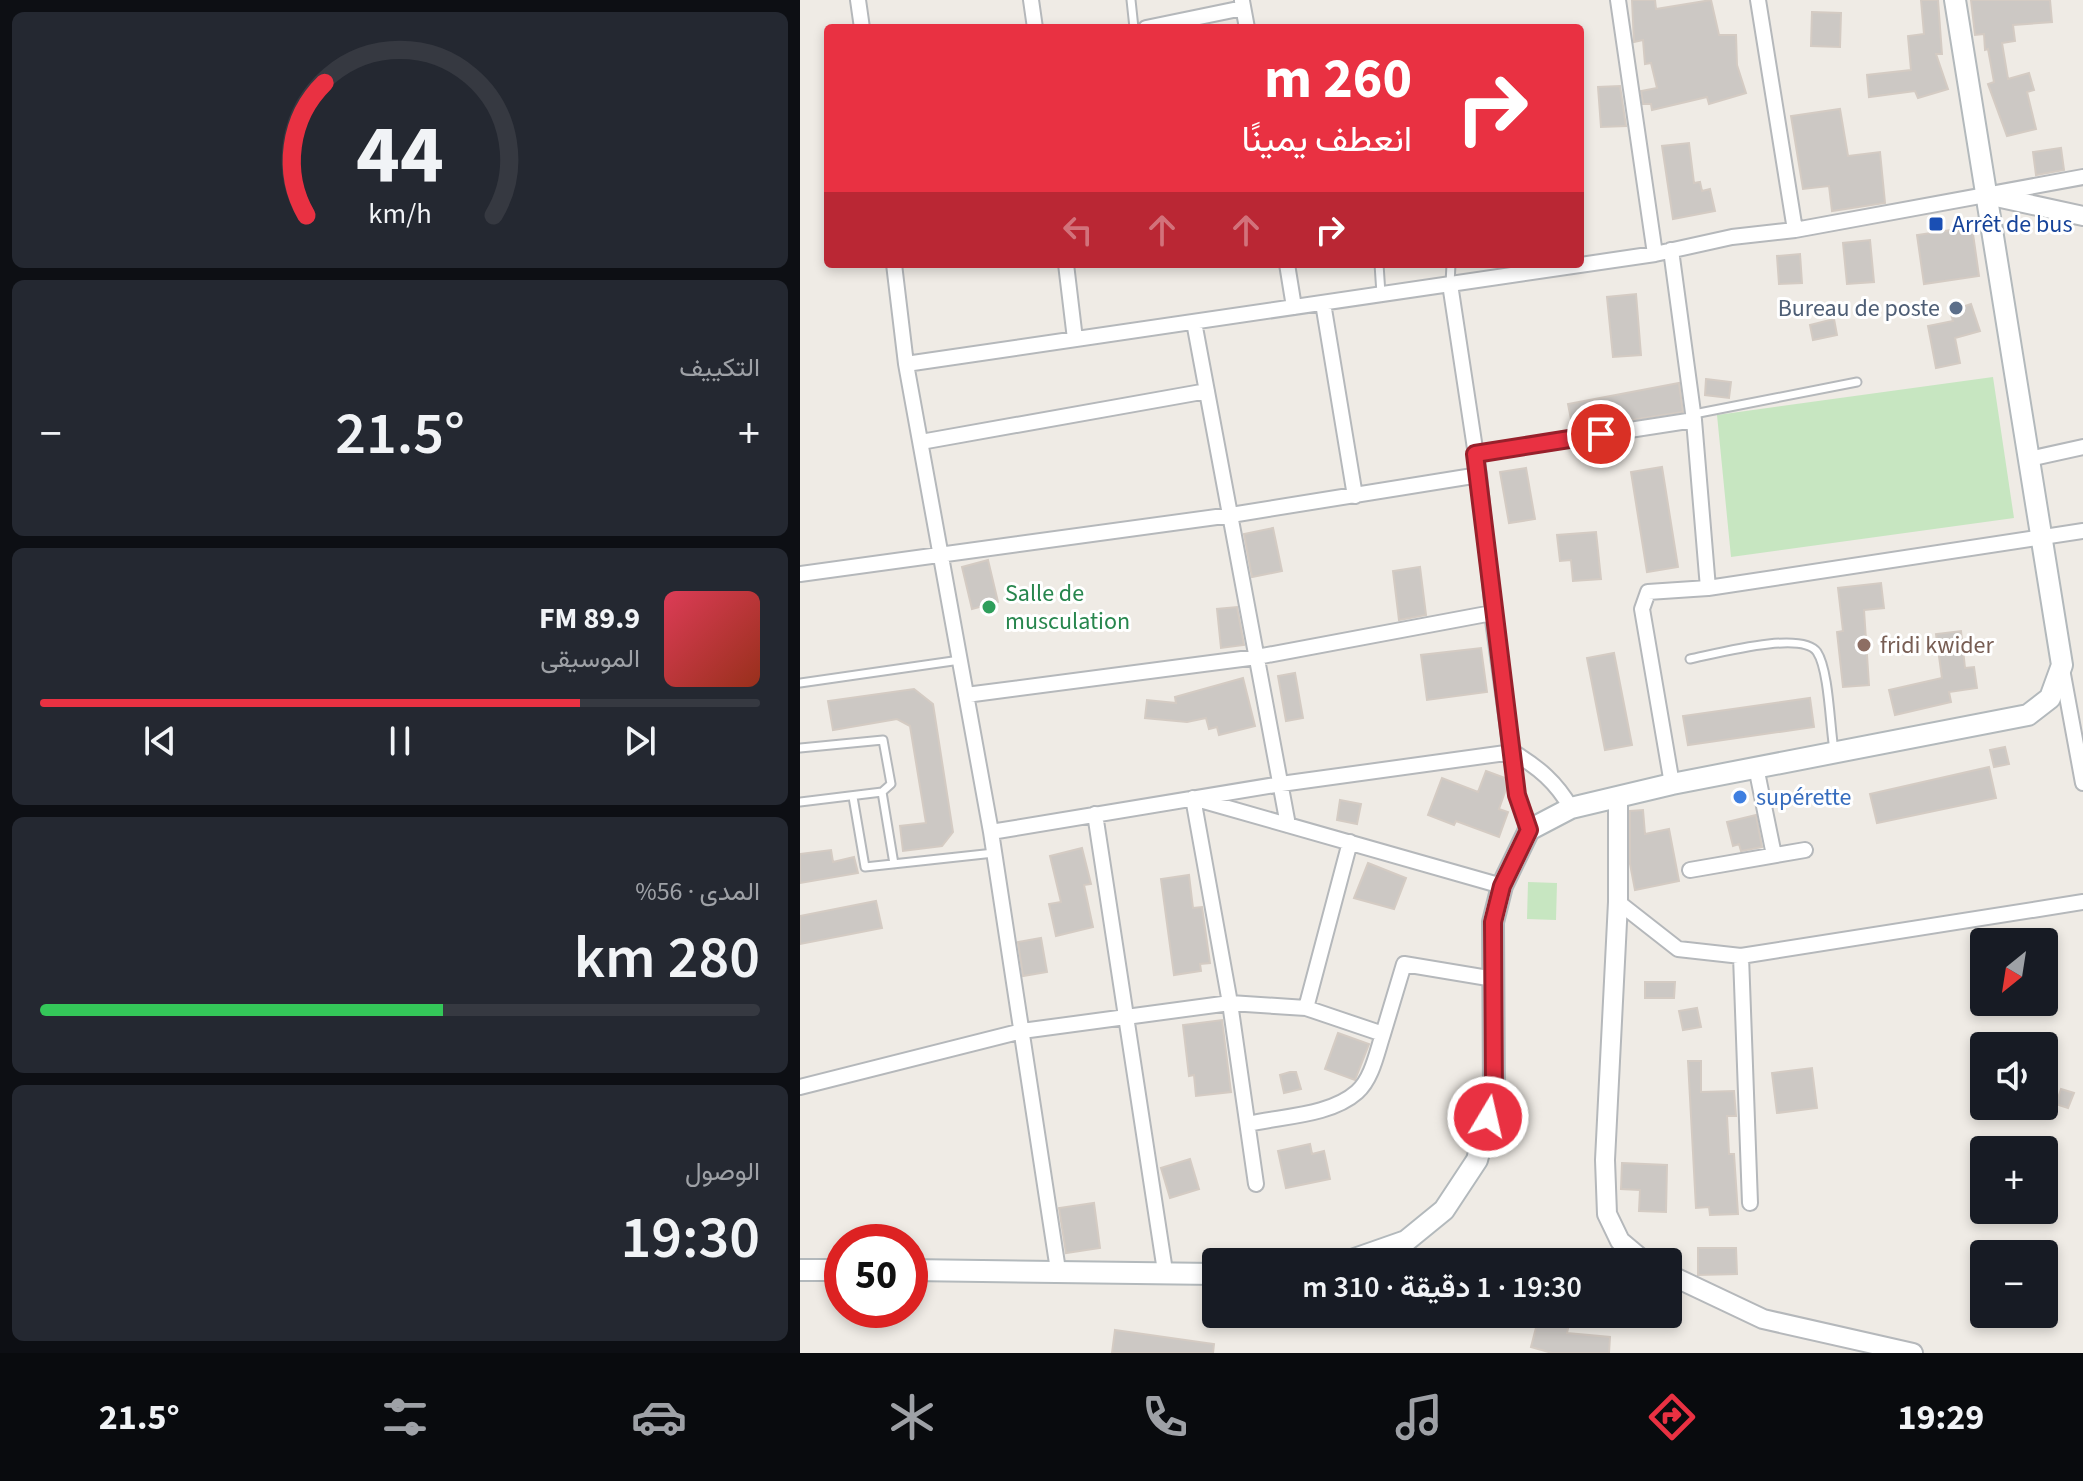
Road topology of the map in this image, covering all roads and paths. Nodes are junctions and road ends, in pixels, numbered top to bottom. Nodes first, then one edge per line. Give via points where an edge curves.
1 (858, 0) edge
2 (1031, 0) edge
3 (1131, 0) edge
4 (1618, 0) edge
5 (1758, 0) edge
6 (1955, 0) edge
7 (1243, 4) edge
8 (861, 24) edge
9 (1034, 24) edge
10 (1134, 24) edge
11 (1162, 24) edge
12 (1246, 24) edge
13 (2083, 177) edge
14 (1987, 195) junction
15 (2083, 216) edge
16 (1795, 230) junction
17 (1671, 250) junction
18 (1655, 254) junction
19 (1584, 264) edge
20 (894, 268) edge
21 (1066, 268) edge
22 (1288, 268) edge
23 (1379, 268) edge
24 (1451, 268) edge
25 (1559, 268) edge
26 (1450, 284) junction
27 (1381, 294) junction
28 (1323, 303) junction
29 (1294, 307) junction
30 (1194, 322) junction
31 (1075, 339) junction
32 (906, 364) junction
33 (1857, 382) dead end
34 (1207, 391) junction
35 (1694, 417) junction
36 (921, 442) junction
37 (2083, 447) edge
38 (1475, 454) junction
39 (2029, 459) junction
40 (1479, 475) junction
41 (1355, 496) junction
42 (1231, 515) junction
43 (2083, 531) edge
44 (2041, 536) junction
45 (941, 555) junction
46 (800, 574) edge
47 (1708, 588) junction
48 (1494, 627) junction
49 (1257, 657) junction
50 (1690, 659) dead end
51 (960, 660) junction
52 (2062, 665) junction
53 (800, 683) edge
54 (966, 695) junction
55 (800, 748) edge
56 (1513, 752) junction
57 (1834, 753) junction
58 (1756, 767) junction
59 (2083, 783) edge
60 (1281, 784) junction
61 (1672, 784) junction
62 (882, 792) junction
63 (853, 797) junction
64 (1193, 798) junction
65 (1618, 798) junction
66 (800, 802) edge
67 (1571, 808) junction
68 (1095, 814) junction
69 (1288, 825) junction
70 (1529, 830) junction
71 (991, 832) junction
72 (1350, 842) junction
73 (1805, 850) dead end
74 (994, 853) junction
75 (1774, 855) junction
76 (894, 864) junction
77 (1690, 870) dead end
78 (1502, 886) junction
79 (1618, 902) junction
80 (2083, 902) edge
81 (1741, 956) junction
82 (1494, 979) junction
83 (1230, 1003) junction
84 (1306, 1008) junction
85 (1125, 1017) junction
86 (1022, 1031) junction
87 (1383, 1034) junction
88 (800, 1087) edge
89 (1248, 1124) junction
90 (1256, 1184) dead end
91 (1750, 1203) dead end
92 (1386, 1248) edge
93 (1628, 1248) edge
94 (800, 1270) edge
95 (824, 1270) edge
96 (928, 1270) edge
97 (1058, 1270) junction
98 (1165, 1271) junction
99 (1202, 1273) edge
100 (1682, 1281) edge
101 (1913, 1353) edge

1 - 8 street
2 - 9 street
3 - 10 lane
4 - 18 street
5 - 16 street
6 - 14 main road
7 - 11 street
7 - 12 street
13 - 14 street
14 - 15 street
14 - 16 street
14 - 39 main road
16 - 17 street
17 - 18 street
17 - 35 street
18 - 19 street
20 - 32 street
21 - 31 street
22 - 29 street
23 - 27 lane
24 - 26 lane
25 - 26 street
26 - 27 street
26 - 38 street
27 - 28 street
28 - 29 street
28 - 41 street
29 - 30 street
30 - 31 street
30 - 34 street
31 - 32 street
32 - 36 street
33 - 35 lane
34 - 36 street
34 - 42 street
35 - 38 street
35 - 47 street
36 - 45 street
37 - 39 street
38 - 40 street
39 - 44 main road
40 - 41 street
40 - 48 street
41 - 42 street
42 - 45 street
42 - 49 street
43 - 44 street
44 - 47 street
44 - 52 main road
45 - 46 street
45 - 51 street
47 - 61 street via 1648,592 1642,609
48 - 49 street via 1492,613
48 - 56 street
49 - 54 street
49 - 60 street
50 - 57 lane via 1782,642 1808,644 1818,653
51 - 53 lane
51 - 54 street
52 - 57 main road via 2050,698 2028,715
52 - 59 street
54 - 71 street
55 - 62 lane via 883,740 891,784
56 - 60 street
56 - 67 street via 1543,771
56 - 70 street via 1517,795
57 - 58 main road
58 - 61 main road
58 - 75 street
60 - 64 street
60 - 69 street
61 - 65 main road
62 - 63 lane
62 - 76 lane
63 - 66 lane
63 - 76 lane via 865,867
64 - 68 street
64 - 69 street
64 - 83 street
65 - 67 main road
65 - 79 street
67 - 70 main road
68 - 71 street
68 - 85 street
69 - 72 street
70 - 78 main road
71 - 74 street
72 - 78 street
72 - 84 street
73 - 75 street
74 - 76 lane
74 - 86 street
75 - 77 street
78 - 82 main road via 1493,922
79 - 81 street via 1678,949
79 - 93 street via 1605,1160 1607,1214
80 - 81 street
81 - 91 street
82 - 87 street via 1404,964
82 - 92 main road via 1494,1096 1477,1160 1444,1210 1406,1241
83 - 84 street
83 - 85 street
83 - 89 street
84 - 87 street
85 - 86 street
85 - 98 street
86 - 88 street
86 - 97 street
87 - 89 street via 1358,1091 1325,1109
89 - 90 street
94 - 95 main road
96 - 97 main road
97 - 98 main road
98 - 99 main road
100 - 101 street via 1763,1319

